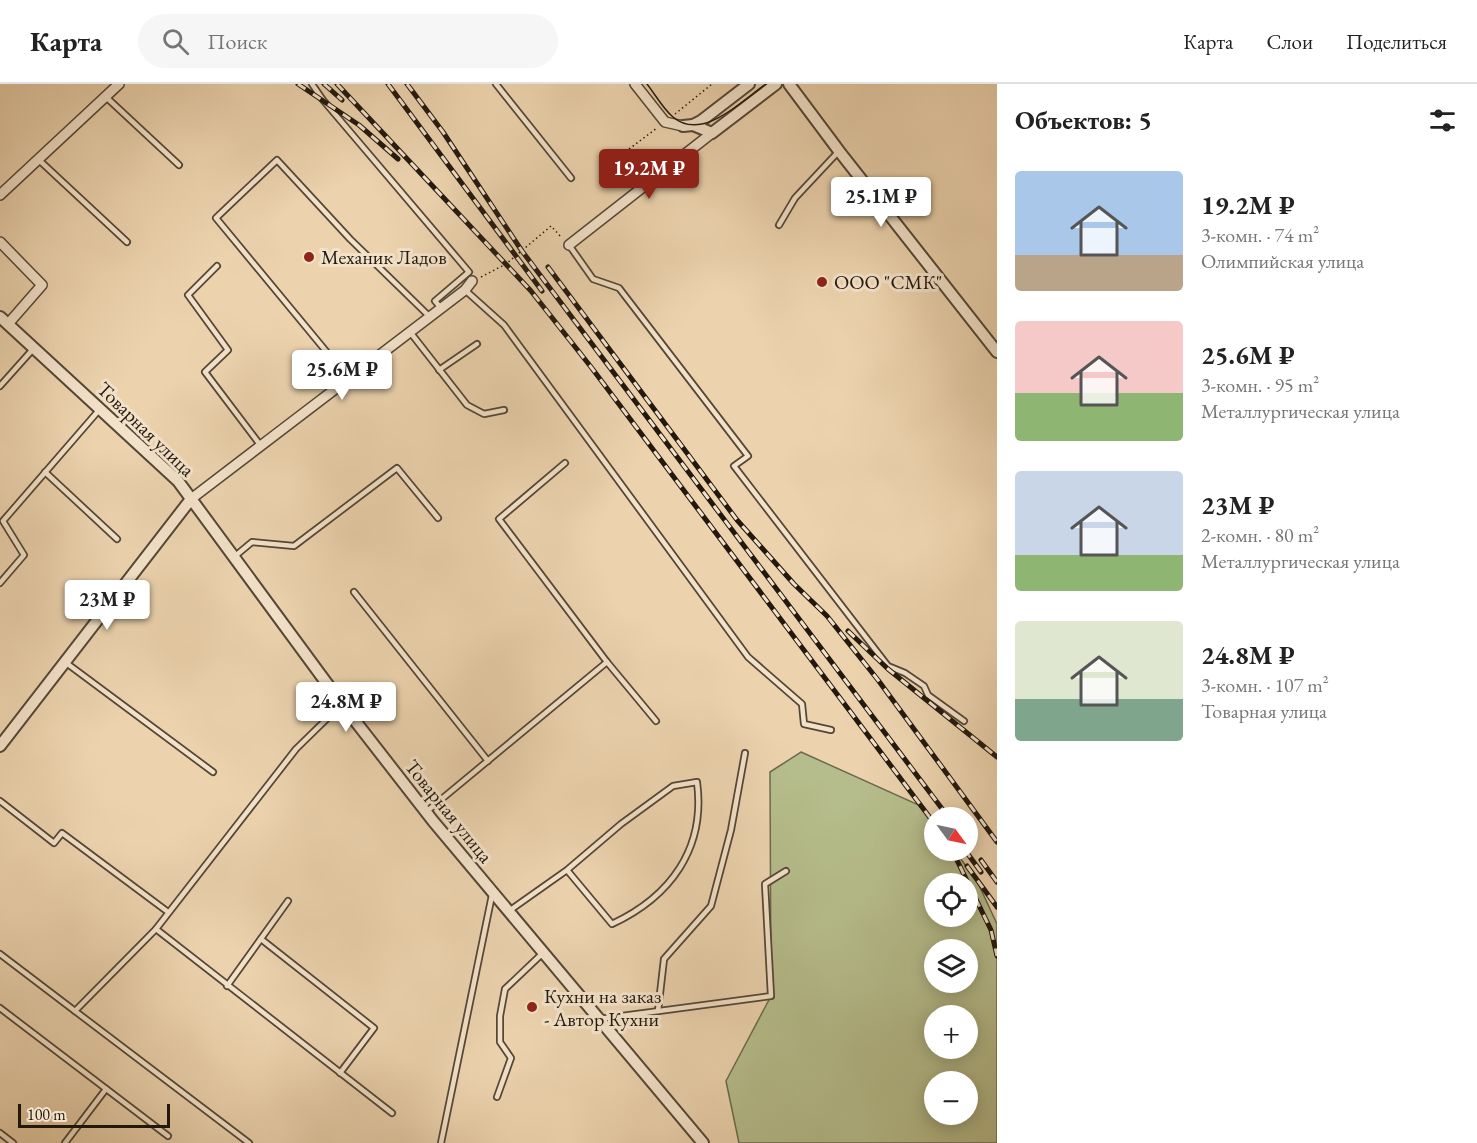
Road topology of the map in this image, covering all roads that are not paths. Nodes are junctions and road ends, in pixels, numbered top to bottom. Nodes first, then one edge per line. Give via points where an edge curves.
1 (119, 84) edge
2 (312, 84) edge
3 (496, 84) edge
4 (635, 84) edge
5 (749, 84) edge
6 (776, 84) edge
7 (789, 84) edge
8 (106, 97) junction
9 (688, 126) junction
10 (712, 133) junction
11 (839, 152) junction
12 (39, 160) junction
13 (179, 165) dead end
14 (571, 177) dead end
15 (0, 195) edge
16 (779, 225) dead end
17 (0, 242) edge
18 (127, 242) dead end
19 (569, 245) joint
20 (217, 266) dead end
21 (472, 281) road end
22 (465, 290) junction
23 (441, 308) junction
24 (430, 317) junction
25 (4, 320) edge
26 (410, 332) junction
27 (477, 344) dead end
28 (34, 348) junction
29 (997, 352) edge
30 (439, 370) junction
31 (349, 379) junction
32 (0, 386) edge
33 (100, 409) junction
34 (504, 410) dead end
35 (261, 446) junction
36 (565, 463) dead end
37 (45, 472) junction
38 (191, 499) junction
39 (438, 518) dead end
40 (2, 521) edge
41 (117, 539) dead end
42 (234, 557) junction
43 (0, 583) edge
44 (354, 592) dead end
45 (65, 662) junction
46 (607, 662) junction
47 (342, 704) junction
48 (964, 721) dead end
49 (656, 722) dead end
50 (831, 730) dead end
51 (0, 746) edge
52 (745, 753) dead end
53 (488, 761) junction
54 (213, 772) dead end
55 (0, 801) edge
56 (426, 812) junction
57 (567, 870) junction
58 (786, 871) dead end
59 (492, 892) junction
60 (288, 901) dead end
61 (509, 911) junction
62 (168, 912) junction
63 (156, 929) junction
64 (261, 939) junction
65 (544, 952) junction
66 (0, 954) edge
67 (227, 986) junction
68 (0, 1008) edge
69 (75, 1011) junction
70 (658, 1011) junction
71 (599, 1019) junction
72 (340, 1073) junction
73 (106, 1089) junction
74 (496, 1097) dead end
75 (392, 1113) dead end
76 (0, 1133) edge
77 (168, 1136) dead end
78 (13, 1143) edge
79 (65, 1143) edge
80 (249, 1143) edge
81 (441, 1143) edge
82 (703, 1143) edge

1 - 8 street
2 - 23 lane via 469,272 435,301
3 - 14 lane
4 - 9 street via 665,122
5 - 9 street via 701,121
6 - 10 street
7 - 11 street
8 - 12 street
8 - 13 lane
9 - 10 street
10 - 19 street
11 - 16 lane via 795,198
11 - 29 street
12 - 15 street
12 - 18 lane
17 - 25 street via 42,285
19 - 48 lane via 592,279 620,288 748,456 734,466 888,666 924,686 928,695
20 - 35 lane via 188,295 228,350 205,372
21 - 22 street
22 - 23 street
22 - 50 lane via 504,325 748,657 802,704 804,724
23 - 24 street
24 - 26 street
24 - 31 lane via 277,160 216,218
25 - 28 street, Товарная улица
26 - 30 lane
26 - 31 street
27 - 30 lane
28 - 32 lane
28 - 33 street, Товарная улица
30 - 34 lane via 467,405 484,414
31 - 35 street
33 - 37 lane
33 - 38 street, Товарная улица
35 - 38 street
36 - 46 lane via 499,519
37 - 40 lane
37 - 41 lane
38 - 42 street, Товарная улица
38 - 45 street
39 - 42 lane via 398,468 294,546 252,542
40 - 43 lane via 24,555
42 - 47 street, Товарная улица
44 - 53 lane
45 - 51 street
45 - 54 lane
46 - 49 lane
46 - 53 lane
47 - 56 street, Товарная улица
47 - 62 lane via 296,749
52 - 70 lane via 711,906 664,959
53 - 56 lane
55 - 62 lane via 54,843 62,833
56 - 59 street, Товарная улица
57 - 57 lane via 673,786 697,782 696,825 685,861 667,886 630,916 612,924
57 - 61 lane
58 - 70 lane via 765,884 771,996
59 - 61 street, Товарная улица
59 - 81 lane
60 - 64 lane
61 - 65 street, Товарная улица
62 - 63 lane
63 - 67 lane
63 - 69 lane
64 - 67 lane
64 - 72 lane via 374,1028
65 - 71 street, Товарная улица
65 - 74 lane via 505,989 500,1042 510,1058
66 - 69 lane
67 - 72 lane
68 - 73 lane
69 - 80 lane
70 - 71 lane
71 - 82 street, Товарная улица
72 - 75 lane
73 - 77 lane
73 - 79 lane
76 - 78 lane

